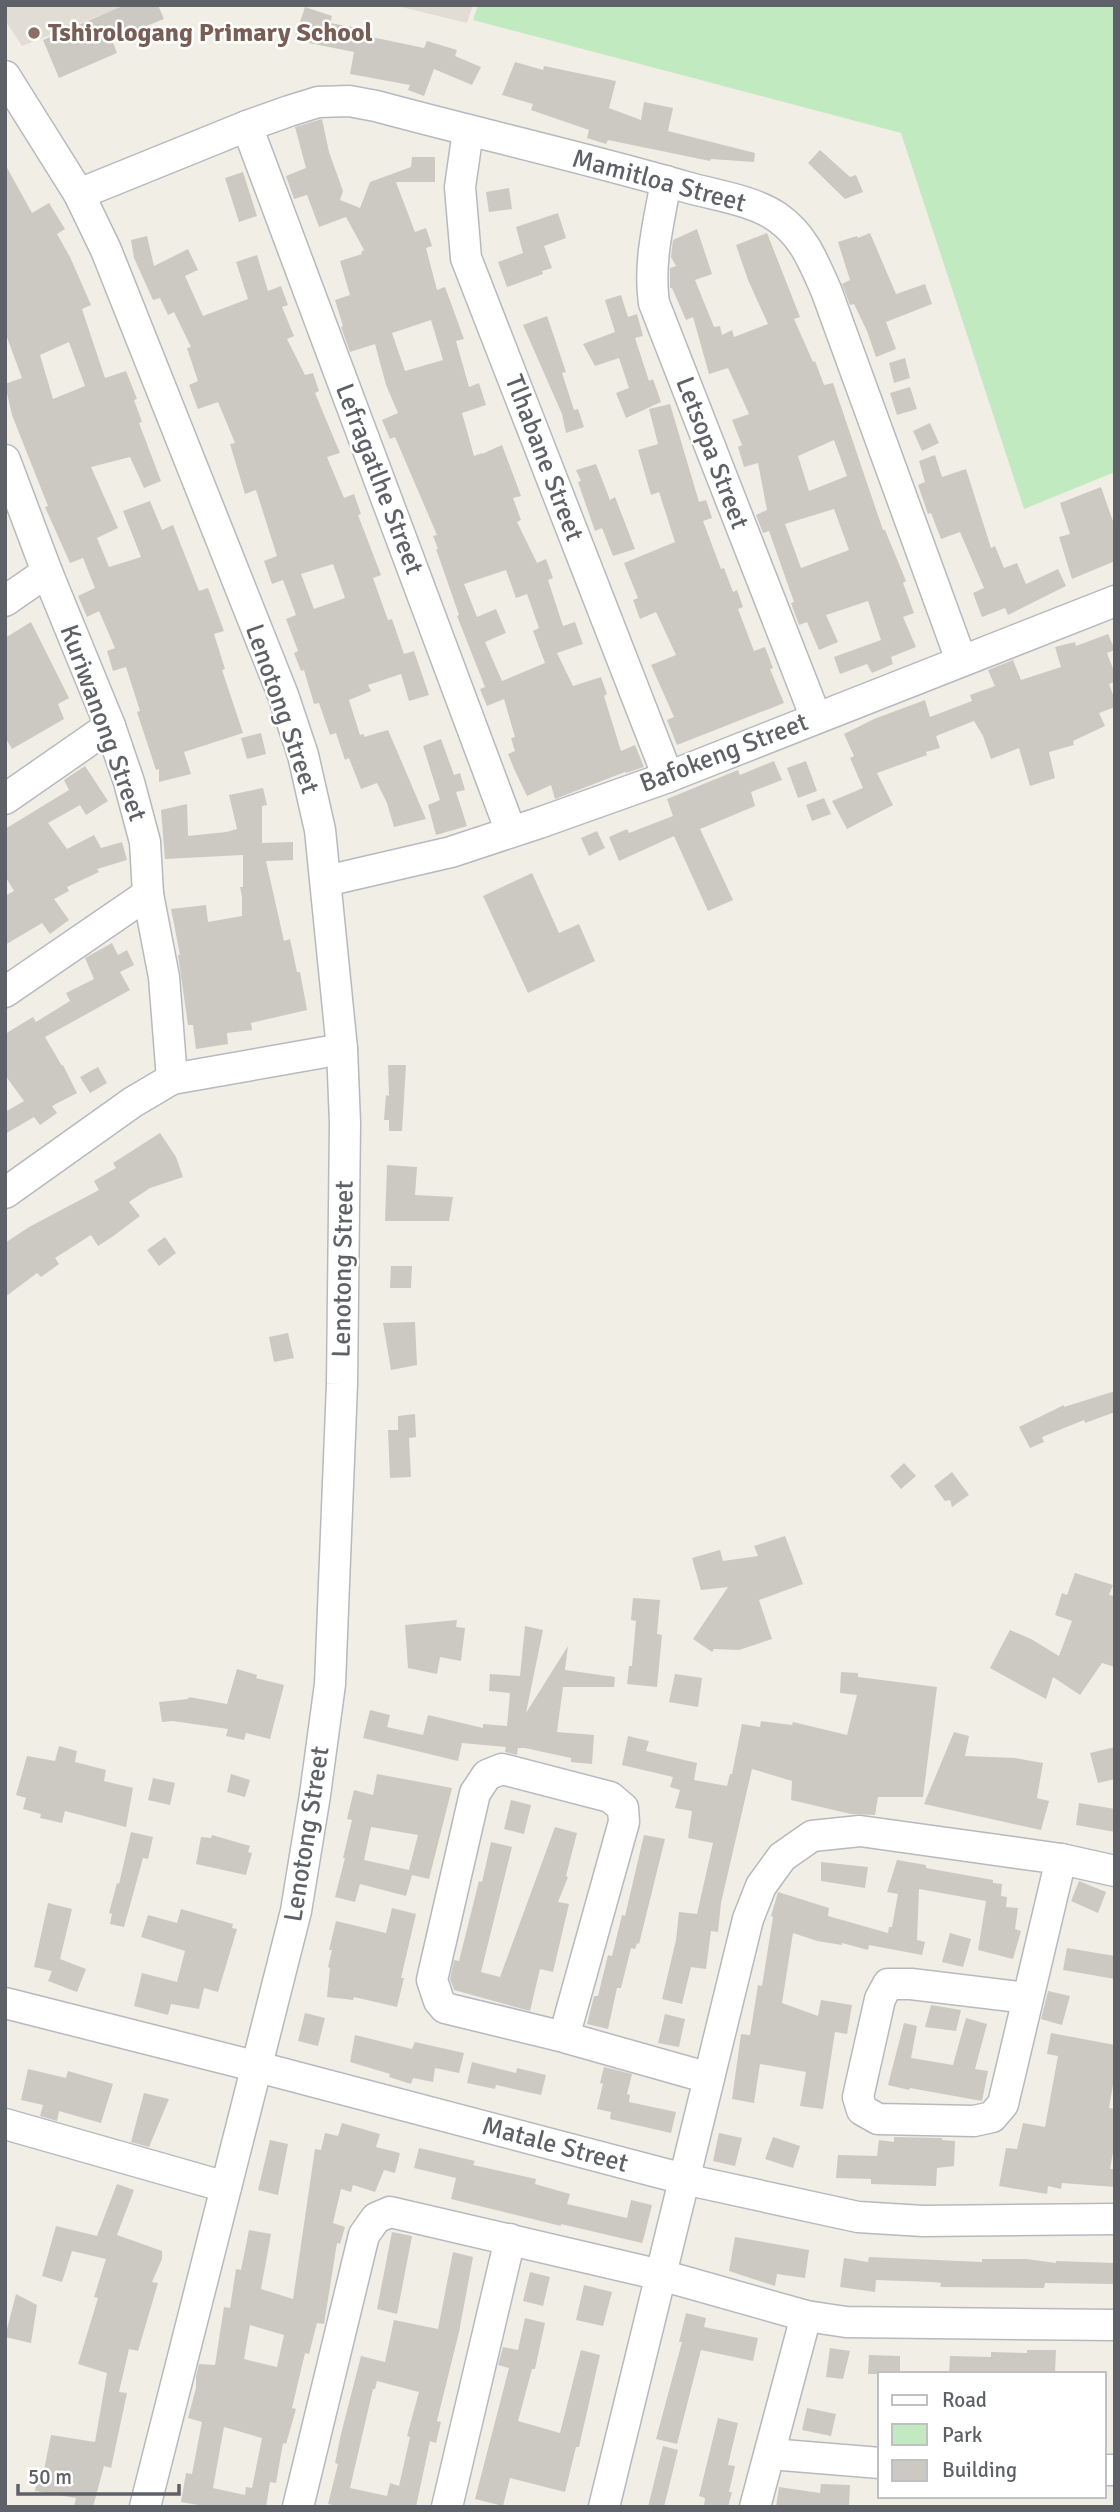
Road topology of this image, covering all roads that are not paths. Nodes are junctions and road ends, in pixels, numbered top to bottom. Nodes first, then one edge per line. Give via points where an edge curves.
1 (5, 76) edge
2 (247, 126) junction
3 (468, 131) junction
4 (666, 181) junction
5 (79, 194) junction
6 (5, 460) edge
7 (47, 572) junction
8 (5, 601) edge
9 (1115, 601) edge
10 (961, 660) junction
11 (816, 718) junction
12 (110, 726) junction
13 (668, 776) junction
14 (5, 799) edge
15 (511, 832) junction
16 (326, 881) junction
17 (148, 894) junction
18 (5, 992) edge
19 (342, 1049) junction
20 (172, 1079) junction
21 (5, 1193) edge
22 (1061, 1859) junction
23 (1115, 1871) edge
24 (1028, 1998) junction
25 (5, 2003) edge
26 (565, 2037) junction
27 (258, 2067) junction
28 (709, 2078) junction
29 (5, 2124) edge
30 (684, 2179) junction
31 (226, 2187) junction
32 (1115, 2219) edge
33 (510, 2239) junction
34 (661, 2275) junction
35 (806, 2316) junction
36 (1115, 2325) edge
37 (770, 2454) junction
38 (878, 2463) edge
39 (145, 2507) edge
40 (298, 2507) edge
41 (447, 2507) edge
42 (604, 2507) edge
43 (755, 2507) edge

1 - 5 street, Lenotong Street
2 - 3 street, Mamitloa Street via 318,102 349,101
2 - 5 street, Mamitloa Street
2 - 15 street, Lefragatlhe Street
3 - 4 street, Mamitloa Street
3 - 13 street, Tlhabane Street via 460,187 466,258
4 - 10 street, Mamitloa Street via 774,215 806,245
4 - 11 street, Letsopa Street via 653,254 654,303
5 - 16 street, Lenotong Street via 134,318 283,695 303,755
6 - 7 street, Kuriwanong Street
7 - 8 street
7 - 12 street, Kuriwanong Street
9 - 10 street, Bafokeng Street
10 - 11 street, Bafokeng Street
11 - 13 street, Bafokeng Street
12 - 14 street
12 - 17 street, Kuriwanong Street via 145,842
13 - 15 street, Bafokeng Street
15 - 16 street, Bafokeng Street via 451,852
16 - 19 street, Lenotong Street
17 - 18 street
17 - 20 street, Kuriwanong Street via 164,977
19 - 20 street
19 - 27 street, Lenotong Street via 342,1384 330,1684 296,1911
20 - 21 street
22 - 23 street
22 - 24 street
22 - 28 street via 860,1831 812,1836 782,1857 761,1886 748,1919
24 - 24 street via 1003,2104 992,2117 974,2121 878,2119 862,2110 858,2097 880,1999 888,1984
25 - 27 street, Matale Street
26 - 26 street via 445,2008 432,1980 475,1793 487,1774 502,1769 610,1797 623,1808 624,1822
26 - 28 street
27 - 30 street, Matale Street
27 - 31 street, Lenotong Street
28 - 30 street
29 - 31 street
30 - 32 street, Matale Street via 858,2217
30 - 34 street
31 - 39 street, Lenotong Street
33 - 34 street
33 - 40 street via 390,2211 376,2218 364,2235
33 - 41 street
34 - 35 street
34 - 42 street
35 - 36 street via 846,2322
35 - 37 street
37 - 38 street
37 - 43 street

